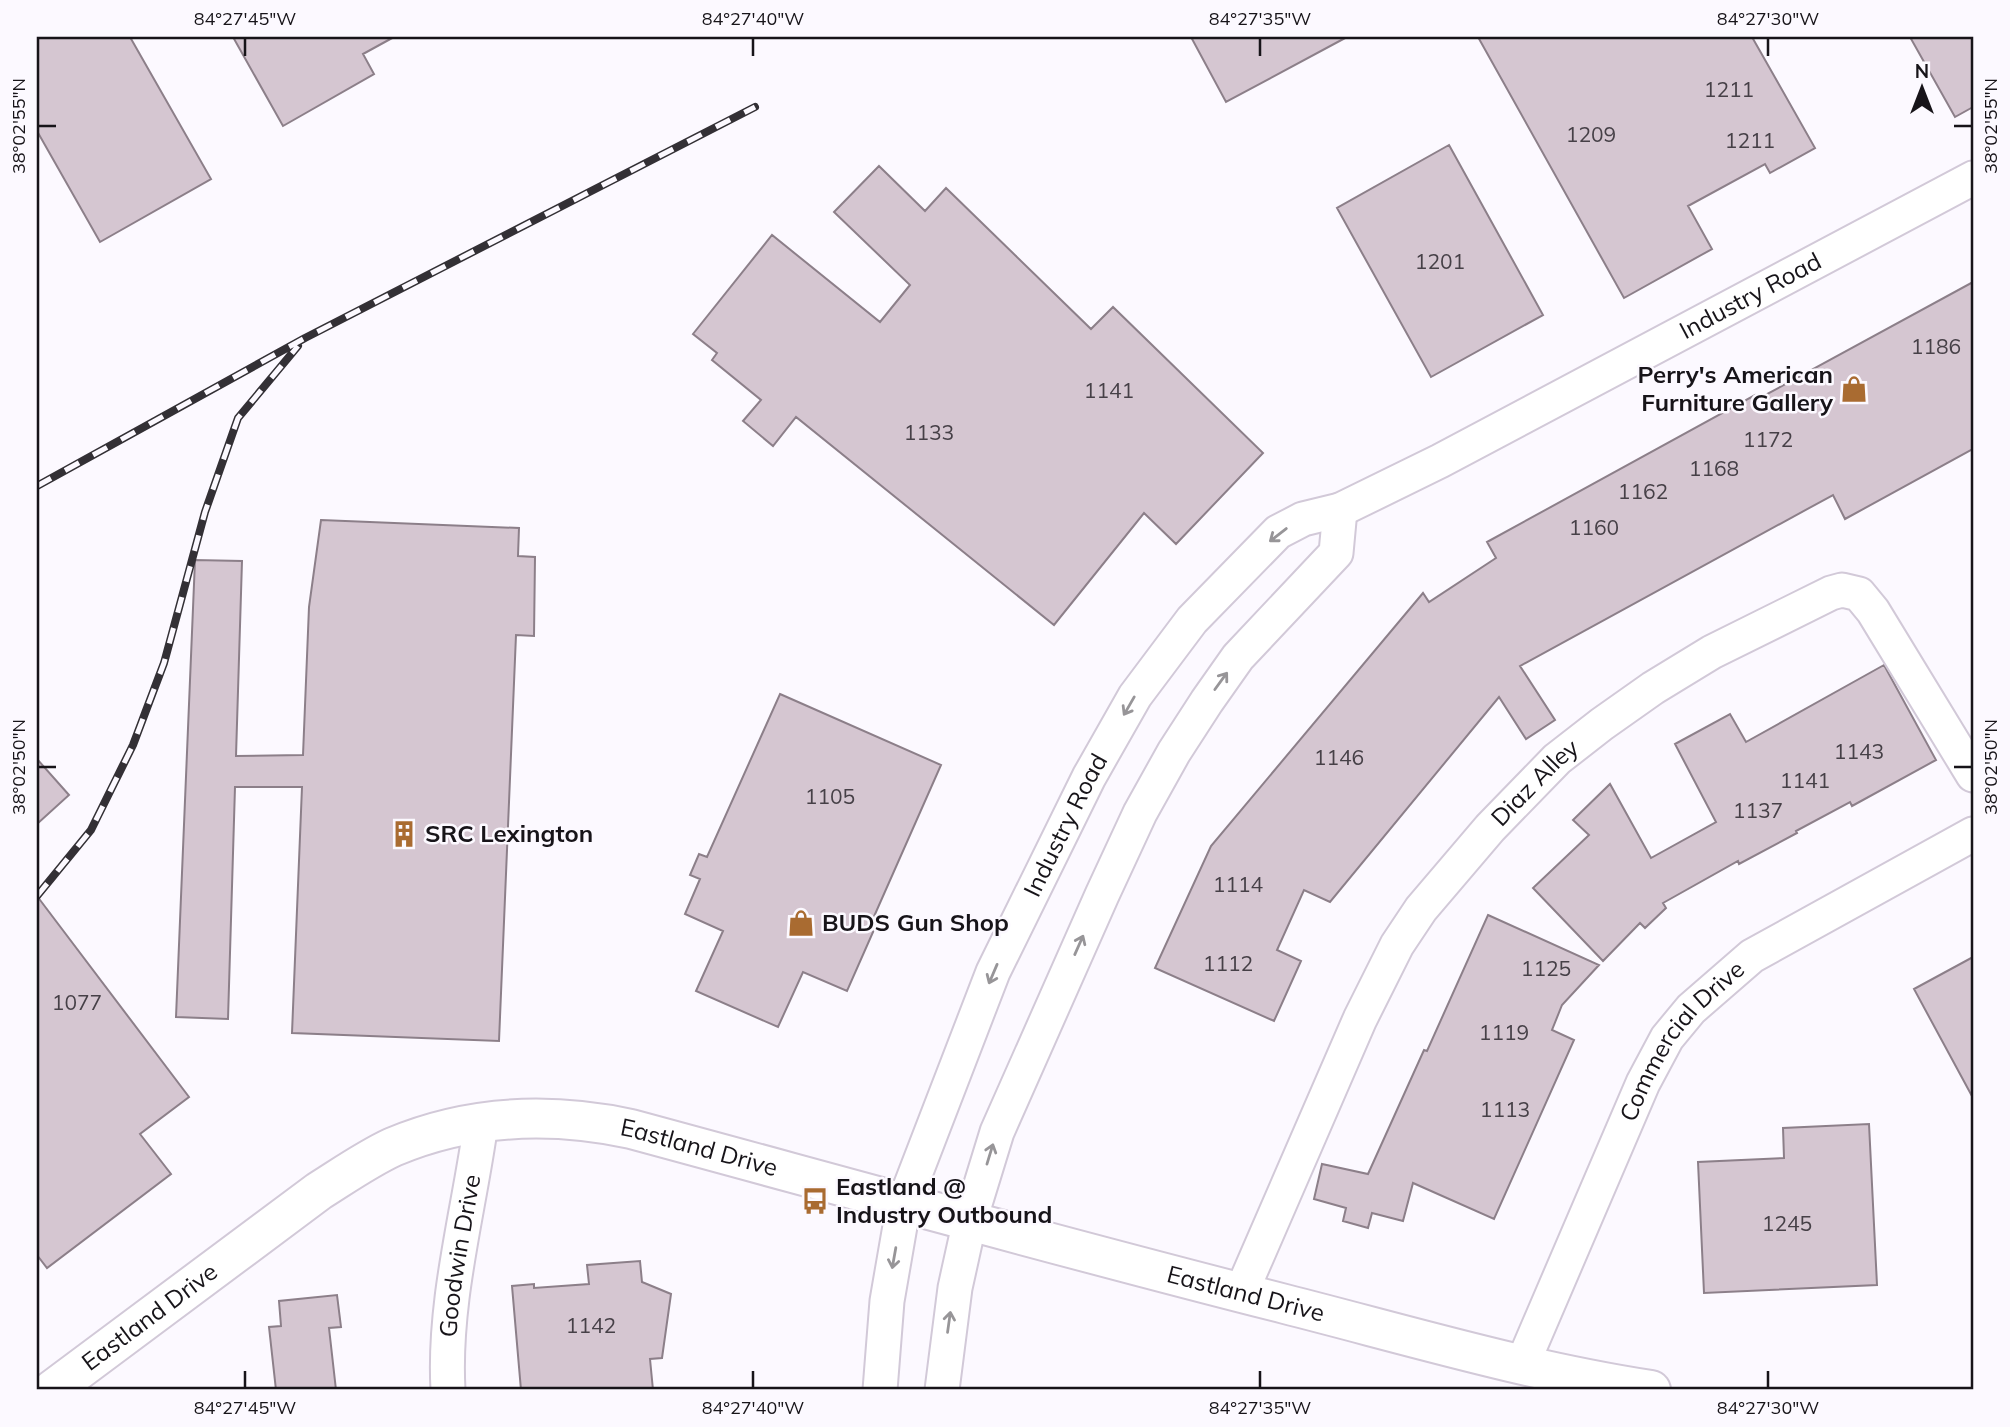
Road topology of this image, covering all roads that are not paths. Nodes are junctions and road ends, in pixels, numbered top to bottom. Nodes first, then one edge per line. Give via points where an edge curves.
1 (1973, 177) edge
2 (1340, 510) junction
3 (1973, 775) edge
4 (1973, 834) edge
5 (481, 1123) junction
6 (904, 1203) junction
7 (970, 1220) junction
8 (1241, 1293) junction
9 (1522, 1365) junction
10 (52, 1390) edge
11 (449, 1390) edge
12 (880, 1390) edge
13 (942, 1390) edge
14 (1651, 1390) edge

1 - 2 street, Industry Road
2 -> 6 street, Industry Road via 1303,519 1278,532 1192,620 1135,696 1089,777 993,972
7 -> 2 street via 997,1132 1140,813 1174,752 1238,657 1336,553
3 - 8 street, Diaz Alley via 1859,594 1831,593 1712,652 1653,688 1557,760 1490,828 1415,918 1360,1019
4 - 9 street, Commercial Drive via 1752,956 1691,1009 1667,1038 1643,1083
5 - 6 street, Eastland Drive via 519,1118 591,1120
5 - 10 street, Eastland Drive via 393,1147 361,1164
5 - 11 street, Goodwin Drive via 455,1280
6 - 7 street, Eastland Drive
6 -> 12 street, Industry Road via 887,1300
7 - 8 street, Eastland Drive
13 -> 7 street via 954,1288
8 - 9 street, Eastland Drive
9 - 14 street, Eastland Drive

